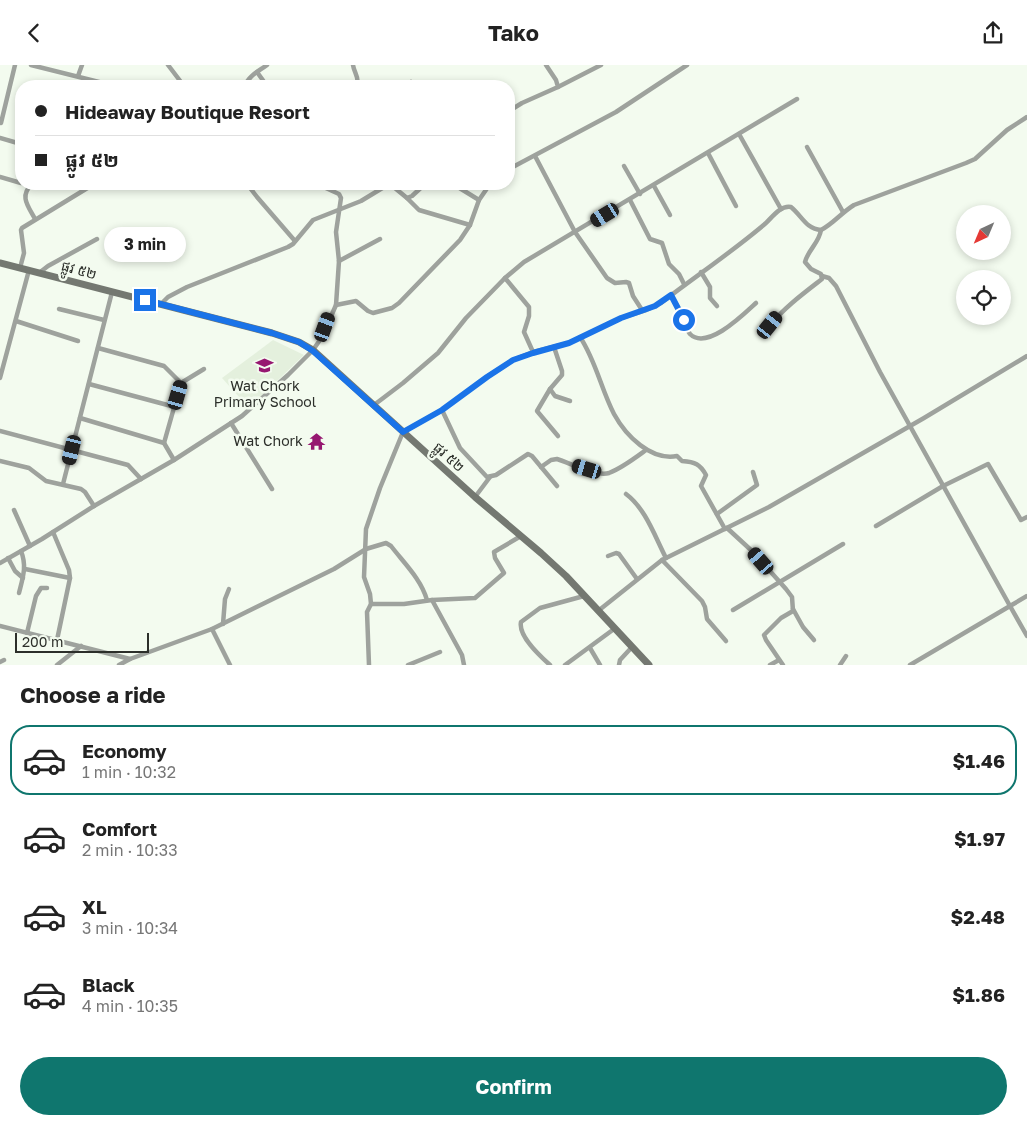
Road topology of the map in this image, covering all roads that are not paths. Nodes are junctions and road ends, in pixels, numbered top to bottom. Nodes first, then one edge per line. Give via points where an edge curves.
1 (15, 65) edge
2 (32, 65) edge
3 (82, 65) edge
4 (168, 65) edge
5 (268, 65) edge
6 (352, 65) edge
7 (546, 65) edge
8 (601, 65) edge
9 (687, 65) edge
10 (257, 72) junction
11 (78, 76) junction
12 (93, 80) edge
13 (179, 80) edge
14 (248, 80) edge
15 (263, 80) edge
16 (357, 80) edge
17 (558, 87) junction
18 (797, 99) dead end
19 (515, 107) edge
20 (1027, 117) edge
21 (1, 123) dead end
22 (739, 134) junction
23 (0, 138) edge
24 (15, 142) edge
25 (806, 147) dead end
26 (708, 153) junction
27 (535, 156) junction
28 (515, 166) edge
29 (624, 166) dead end
30 (0, 177) edge
31 (15, 181) edge
32 (654, 186) junction
33 (26, 190) edge
34 (83, 190) edge
35 (252, 190) edge
36 (328, 190) edge
37 (380, 190) edge
38 (397, 190) edge
39 (418, 190) edge
40 (463, 190) edge
41 (486, 190) edge
42 (640, 194) junction
43 (407, 198) junction
44 (479, 200) junction
45 (630, 200) junction
46 (736, 206) dead end
47 (340, 209) junction
48 (781, 209) junction
49 (842, 212) junction
50 (670, 215) dead end
51 (34, 219) junction
52 (470, 225) junction
53 (820, 230) junction
54 (575, 232) junction
55 (97, 239) dead end
56 (380, 239) dead end
57 (295, 241) junction
58 (340, 261) junction
59 (0, 263) edge
60 (20, 268) junction
61 (29, 270) junction
62 (701, 272) junction
63 (40, 273) junction
64 (822, 276) junction
65 (505, 278) junction
66 (684, 284) junction
67 (112, 292) junction
68 (671, 295) junction
69 (756, 303) dead end
70 (161, 305) junction
71 (336, 305) junction
72 (717, 306) dead end
73 (59, 309) dead end
74 (642, 310) junction
75 (104, 320) junction
76 (16, 321) junction
77 (770, 325) dead end
78 (580, 337) junction
79 (78, 341) dead end
80 (554, 347) junction
81 (98, 348) junction
82 (313, 351) junction
83 (533, 353) junction
84 (1027, 356) edge
85 (2, 363) edge
86 (204, 369) dead end
87 (0, 378) edge
88 (182, 383) junction
89 (89, 384) junction
90 (550, 389) junction
91 (570, 401) dead end
92 (374, 405) junction
93 (175, 407) junction
94 (442, 410) junction
95 (80, 418) junction
96 (231, 423) junction
97 (910, 425) junction
98 (0, 431) edge
99 (403, 432) junction
100 (558, 436) dead end
101 (164, 443) junction
102 (72, 450) junction
103 (646, 450) junction
104 (174, 460) junction
105 (0, 461) edge
106 (541, 467) junction
107 (753, 472) dead end
108 (490, 477) junction
109 (141, 479) junction
110 (63, 484) junction
111 (557, 486) dead end
112 (943, 486) junction
113 (272, 489) dead end
114 (626, 494) dead end
115 (475, 497) junction
116 (94, 506) junction
117 (14, 510) dead end
118 (717, 514) junction
119 (1027, 517) edge
120 (876, 526) dead end
121 (726, 528) junction
122 (54, 532) junction
123 (521, 536) junction
124 (843, 544) dead end
125 (30, 546) junction
126 (366, 549) junction
127 (21, 551) junction
128 (608, 556) dead end
129 (8, 558) junction
130 (664, 559) junction
131 (0, 563) edge
132 (25, 569) junction
133 (23, 578) junction
134 (70, 578) junction
135 (637, 579) junction
136 (779, 582) junction
137 (47, 588) dead end
138 (229, 589) dead end
139 (20, 593) dead end
140 (584, 596) junction
141 (1027, 596) edge
142 (430, 600) junction
143 (371, 604) junction
144 (1010, 606) junction
145 (793, 609) junction
146 (732, 610) dead end
147 (598, 611) junction
148 (223, 624) junction
149 (0, 626) edge
150 (212, 629) junction
151 (614, 629) junction
152 (27, 633) junction
153 (1027, 636) edge
154 (56, 639) junction
155 (814, 640) dead end
156 (726, 641) dead end
157 (81, 646) junction
158 (632, 647) junction
159 (590, 648) junction
160 (440, 652) dead end
161 (846, 656) dead end
162 (130, 659) junction
163 (781, 663) edge
164 (57, 665) edge
165 (119, 665) edge
166 (230, 665) edge
167 (369, 665) edge
168 (408, 665) edge
169 (464, 665) edge
170 (550, 665) edge
171 (565, 665) edge
172 (600, 665) edge
173 (619, 665) edge
174 (649, 665) edge
175 (770, 665) edge
176 (840, 665) edge
177 (910, 665) edge

1 - 21 street
2 - 11 street
3 - 11 street
4 - 13 street
5 - 10 street
6 - 16 street
7 - 17 street
8 - 17 street
9 - 27 street via 616,112
10 - 14 street
10 - 15 street
11 - 12 street
17 - 19 street
18 - 22 street
20 - 49 street via 975,159
22 - 26 street
22 - 48 street
23 - 24 street
25 - 49 street
26 - 32 street
26 - 46 street
27 - 28 street
27 - 54 street
29 - 42 street
30 - 31 street
32 - 42 street
32 - 50 street
33 - 51 street via 24,200
34 - 51 street
35 - 57 street
36 - 47 street via 340,196
37 - 47 street
38 - 43 street
39 - 43 street
40 - 44 street
41 - 44 street
42 - 45 street
43 - 52 street via 419,210
44 - 52 street
45 - 54 street
45 - 66 street via 650,239 662,243
47 - 57 street via 313,220
47 - 58 street via 336,233
48 - 53 street via 791,207 807,226
48 - 62 street
49 - 53 street
51 - 60 street via 20,230 24,253
52 - 71 street via 450,251 392,308 373,313 356,301
53 - 64 street via 820,237 804,262
54 - 65 street via 524,262
54 - 74 street via 607,278 615,283 629,283
55 - 63 street
56 - 58 street
57 - 70 street via 278,251 187,287 168,297
58 - 71 street
59 - 60 street, ផ្លូវ ៥២
60 - 61 street, ផ្លូវ ៥២
61 - 63 street, ផ្លូវ ៥២
61 - 76 street
62 - 66 street
62 - 72 street via 710,287 710,298
63 - 67 street, ផ្លូវ ៥២
64 - 77 street via 781,311
64 - 97 street via 836,286
65 - 83 street via 529,307 524,332
65 - 92 street via 438,353
66 - 68 street
67 - 70 street, ផ្លូវ ៥២
67 - 75 street
68 - 69 street via 692,336 704,338 721,333
68 - 74 street
70 - 82 street, ផ្លូវ ៥២ via 280,336
71 - 82 street
73 - 75 street
74 - 78 street
75 - 81 street
76 - 79 street
76 - 85 street
78 - 80 street
78 - 103 street via 590,352 616,417
80 - 83 street
80 - 90 street via 562,375
81 - 88 street via 164,366
81 - 89 street
82 - 92 street, ផ្លូវ ៥២
82 - 96 street
83 - 94 street via 506,364
84 - 97 street
85 - 87 street
86 - 88 street
88 - 93 street
89 - 93 street
89 - 95 street
90 - 91 street via 555,396
90 - 100 street via 537,411
92 - 99 street, ផ្លូវ ៥២
93 - 101 street
94 - 99 street
94 - 108 street via 460,448
95 - 101 street
95 - 102 street
96 - 104 street
96 - 113 street
97 - 112 street
97 - 121 street via 769,507
98 - 102 street
99 - 115 street, ផ្លូវ ៥២
99 - 126 street via 366,529
101 - 104 street
102 - 109 street via 128,465
102 - 110 street
103 - 106 street via 608,473 557,459
103 - 118 street via 666,458 677,457 698,464 706,475 701,486
104 - 109 street
105 - 110 street via 29,468 46,481
106 - 108 street via 530,455 525,455
106 - 111 street
107 - 118 street via 757,485
108 - 115 street
109 - 116 street
110 - 116 street via 85,492
112 - 119 street via 988,464 1021,521
112 - 120 street
112 - 144 street
114 - 130 street via 650,525
115 - 123 street, ផ្លូវ ៥២
116 - 122 street
117 - 125 street
118 - 121 street
121 - 130 street
121 - 136 street
122 - 125 street
122 - 134 street
123 - 140 street, ផ្លូវ ៥២
123 - 142 street via 494,552 504,573 478,596
124 - 136 street
125 - 127 street
126 - 142 street via 389,544
126 - 143 street via 364,577
126 - 148 street via 334,569
127 - 129 street
127 - 132 street
128 - 135 street via 616,553 622,556
129 - 131 street
129 - 133 street
130 - 135 street
130 - 156 street via 702,601 707,619
132 - 133 street
132 - 134 street
133 - 139 street
134 - 154 street
135 - 147 street
136 - 145 street via 792,597
136 - 146 street
137 - 152 street via 41,588 36,596
138 - 148 street
140 - 147 street, ផ្លូវ ៥២
140 - 170 street via 540,608 522,622 520,627 526,637
141 - 144 street
142 - 143 street
142 - 169 street
143 - 167 street via 367,612
144 - 153 street
144 - 177 street
145 - 155 street
145 - 163 street via 764,635
147 - 151 street, ផ្លូវ ៥២
148 - 150 street
149 - 152 street
150 - 162 street
150 - 166 street
151 - 158 street, ផ្លូវ ៥២
151 - 159 street
152 - 154 street
154 - 157 street
157 - 162 street
157 - 164 street
158 - 173 street
158 - 174 street, ផ្លូវ ៥២
159 - 171 street
159 - 172 street
160 - 168 street
161 - 176 street
162 - 165 street
163 - 175 street

